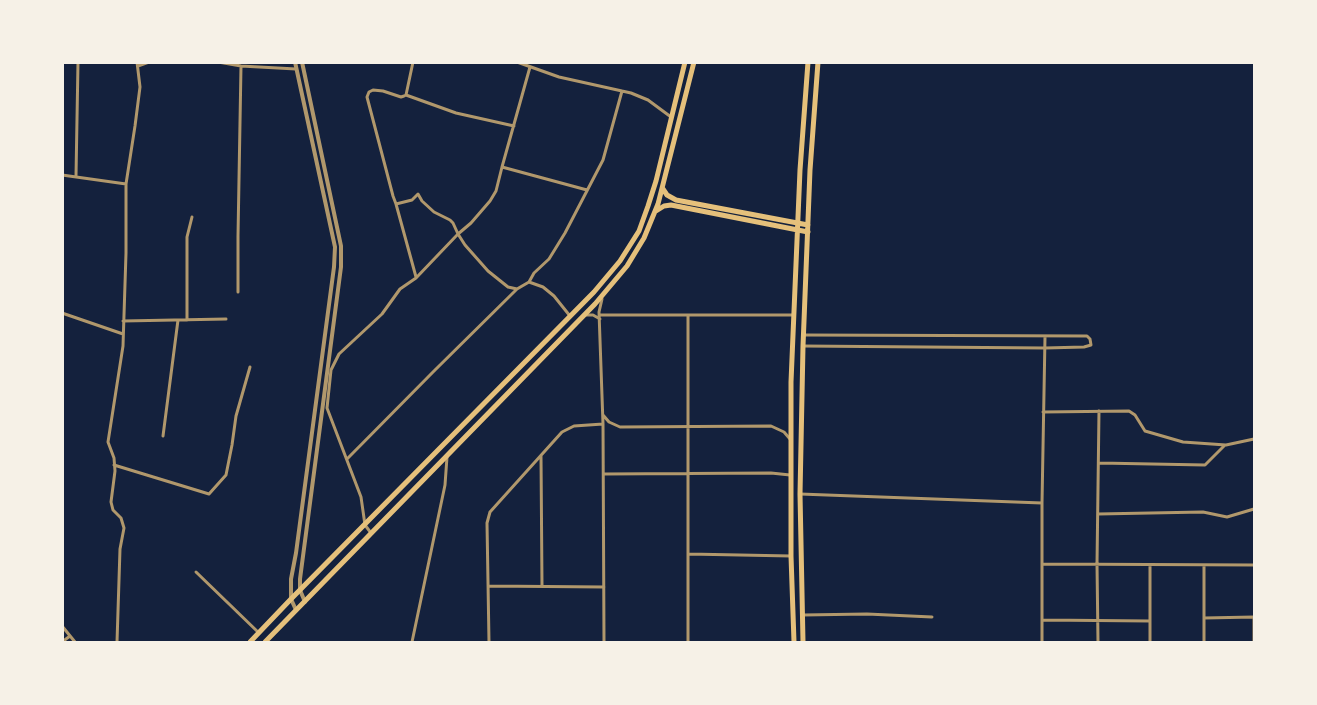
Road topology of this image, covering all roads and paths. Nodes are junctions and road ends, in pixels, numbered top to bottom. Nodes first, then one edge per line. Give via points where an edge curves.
1 (78, 62) edge
2 (150, 62) edge
3 (218, 62) edge
4 (295, 62) edge
5 (302, 62) edge
6 (412, 62) edge
7 (517, 62) edge
8 (685, 62) edge
9 (694, 62) edge
10 (808, 62) edge
11 (818, 62) edge
12 (138, 64) edge
13 (241, 66) junction
14 (530, 67) junction
15 (296, 69) junction
16 (622, 91) junction
17 (406, 95) junction
18 (671, 117) junction
19 (514, 126) junction
20 (502, 167) junction
21 (62, 175) edge
22 (76, 176) junction
23 (126, 184) junction
24 (663, 189) junction
25 (587, 190) junction
26 (396, 204) junction
27 (655, 213) junction
28 (192, 217) dead end
29 (797, 222) junction
30 (808, 224) junction
31 (797, 230) junction
32 (808, 232) junction
33 (458, 234) junction
34 (624, 254) junction
35 (631, 259) junction
36 (416, 278) junction
37 (529, 282) junction
38 (517, 289) junction
39 (238, 292) dead end
40 (604, 294) junction
41 (62, 313) edge
42 (793, 315) junction
43 (570, 316) junction
44 (584, 316) junction
45 (688, 316) junction
46 (600, 317) junction
47 (178, 320) junction
48 (187, 320) junction
49 (226, 320) dead end
50 (123, 321) junction
51 (123, 334) junction
52 (804, 335) junction
53 (1045, 337) junction
54 (803, 346) junction
55 (1045, 348) junction
56 (250, 367) dead end
57 (1099, 411) junction
58 (1043, 412) junction
59 (603, 414) junction
60 (603, 424) junction
61 (688, 426) junction
62 (163, 436) dead end
63 (1254, 439) edge
64 (790, 440) junction
65 (1226, 445) junction
66 (447, 455) junction
67 (541, 455) junction
68 (347, 460) junction
69 (1099, 463) junction
70 (114, 465) junction
71 (604, 474) junction
72 (688, 474) junction
73 (791, 476) junction
74 (800, 494) junction
75 (1042, 503) junction
76 (1254, 508) edge
77 (1098, 514) junction
78 (365, 525) junction
79 (371, 533) junction
80 (688, 554) junction
81 (791, 556) junction
82 (1042, 564) junction
83 (1097, 564) junction
84 (1150, 565) junction
85 (1204, 565) junction
86 (1254, 565) edge
87 (196, 572) dead end
88 (488, 586) junction
89 (542, 586) junction
90 (604, 587) junction
91 (300, 590) junction
92 (291, 599) junction
93 (305, 602) junction
94 (296, 610) junction
95 (803, 615) junction
96 (932, 617) dead end
97 (1254, 617) edge
98 (1204, 618) junction
99 (1042, 620) junction
100 (1098, 621) junction
101 (1150, 621) junction
102 (62, 626) edge
103 (259, 633) junction
104 (70, 636) junction
105 (62, 642) edge
106 (75, 642) edge
107 (117, 642) edge
108 (250, 642) edge
109 (265, 642) edge
110 (412, 642) edge
111 (489, 642) edge
112 (604, 642) edge
113 (688, 642) edge
114 (794, 642) edge
115 (803, 642) edge
116 (1042, 642) edge
117 (1098, 642) edge
118 (1150, 642) edge
119 (1204, 642) edge
120 (1254, 642) edge

1 - 22 street
2 - 12 street
3 - 13 street
4 - 15 street
5 - 91 street via 341,246 341,260
6 - 17 street
7 - 14 street
8 - 18 main road
9 - 24 main road
10 - 29 main road
11 - 30 main road
12 - 23 street via 140,87
13 - 15 street
13 - 39 street
14 - 16 street
14 - 19 street
15 - 92 street via 334,247 334,267
16 - 18 street via 648,100
16 - 25 street via 603,160
17 - 19 street via 456,113
17 - 26 street via 401,97 373,90 368,97
18 - 34 main road via 648,206 639,231
19 - 20 street
20 - 25 street
20 - 33 street via 490,201
21 - 22 street
22 - 23 street
23 - 50 street
24 - 27 main road
24 - 29 main road via 672,200
25 - 37 street via 549,259 534,272
26 - 33 street via 412,200 418,194 434,212 450,220
26 - 36 street
27 - 31 main road via 661,207 671,205
27 - 35 main road
28 - 48 street via 187,237
29 - 30 main road
29 - 31 main road
30 - 32 main road
31 - 32 main road
31 - 42 main road
32 - 52 main road
33 - 36 street
33 - 38 street via 488,271
34 - 35 main road
34 - 43 main road via 603,282
35 - 40 main road
36 - 68 street via 400,288 382,314 339,354 331,370 327,408
37 - 38 street
37 - 43 street via 554,296
38 - 68 street
40 - 44 main road
40 - 46 street
41 - 51 street
42 - 45 street
42 - 64 main road
43 - 78 main road
44 - 46 street
44 - 66 main road
45 - 46 street
45 - 61 street
46 - 59 street
47 - 48 street
47 - 50 street
47 - 62 street
48 - 49 street
50 - 51 street
51 - 70 street via 108,442
52 - 53 street
52 - 54 main road
53 - 55 street
53 - 55 street via 1087,336 1091,345
54 - 55 street
54 - 74 main road
55 - 58 street
56 - 70 street via 236,416 226,475 208,494
57 - 58 street
57 - 65 street via 1129,411 1135,414 1145,431 1183,442
57 - 69 street
58 - 75 street
59 - 60 street
59 - 61 street via 609,422 620,427
60 - 67 street via 569,427
60 - 71 street
61 - 64 street via 771,426 784,432
61 - 72 street
63 - 65 street
64 - 73 main road
65 - 69 street via 1205,465
66 - 79 main road
66 - 110 street via 445,485
67 - 88 street via 488,516
67 - 89 street
68 - 78 street via 361,497
69 - 77 street
70 - 107 street via 111,502 124,528 120,548
71 - 72 street
71 - 90 street
72 - 73 street via 771,473
72 - 80 street
73 - 81 main road
74 - 75 street
74 - 95 main road
75 - 82 street
76 - 77 street via 1227,517 1203,512
77 - 83 street
78 - 79 street
78 - 91 main road
79 - 93 main road
80 - 81 street
80 - 113 street
81 - 114 main road
82 - 83 street
82 - 99 street
83 - 84 street
83 - 100 street
84 - 85 street
84 - 101 street
85 - 86 street
85 - 98 street
87 - 103 street
88 - 89 street
88 - 111 street
89 - 90 street
90 - 112 street
91 - 92 main road
91 - 93 street
92 - 94 street
92 - 103 main road
93 - 94 main road
94 - 109 main road
95 - 96 street
95 - 115 main road
97 - 98 street
97 - 120 street
98 - 119 street
99 - 100 street
99 - 116 street
100 - 101 street
100 - 117 street
101 - 118 street
102 - 104 street
103 - 108 main road
104 - 105 street
104 - 106 street

